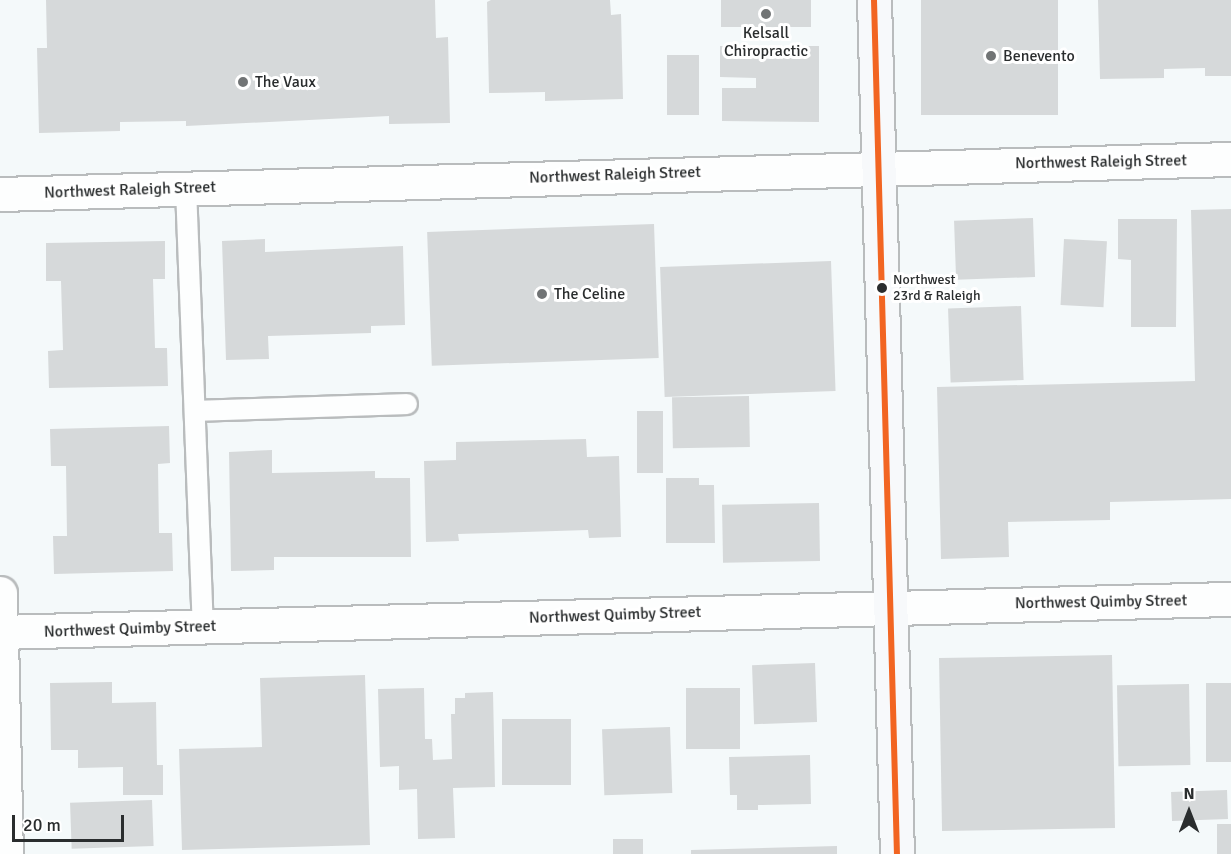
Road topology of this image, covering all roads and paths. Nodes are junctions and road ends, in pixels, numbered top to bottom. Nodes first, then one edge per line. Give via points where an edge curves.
1 (874, 0) edge
2 (1231, 159) edge
3 (879, 167) junction
4 (186, 188) junction
5 (0, 194) edge
6 (407, 404) dead end
7 (195, 411) junction
8 (0, 592) edge
9 (1231, 599) edge
10 (890, 607) junction
11 (203, 627) junction
12 (0, 632) edge
13 (6, 854) edge
14 (897, 854) edge

1 - 3 main road
2 - 3 street, Northwest Raleigh Street
3 - 4 street, Northwest Raleigh Street
3 - 10 main road
4 - 5 street, Northwest Raleigh Street
4 - 7 lane
6 - 7 lane
7 - 11 lane
8 - 12 street
9 - 10 street, Northwest Quimby Street
10 - 11 street, Northwest Quimby Street
10 - 14 main road
11 - 12 street, Northwest Quimby Street
12 - 13 street

